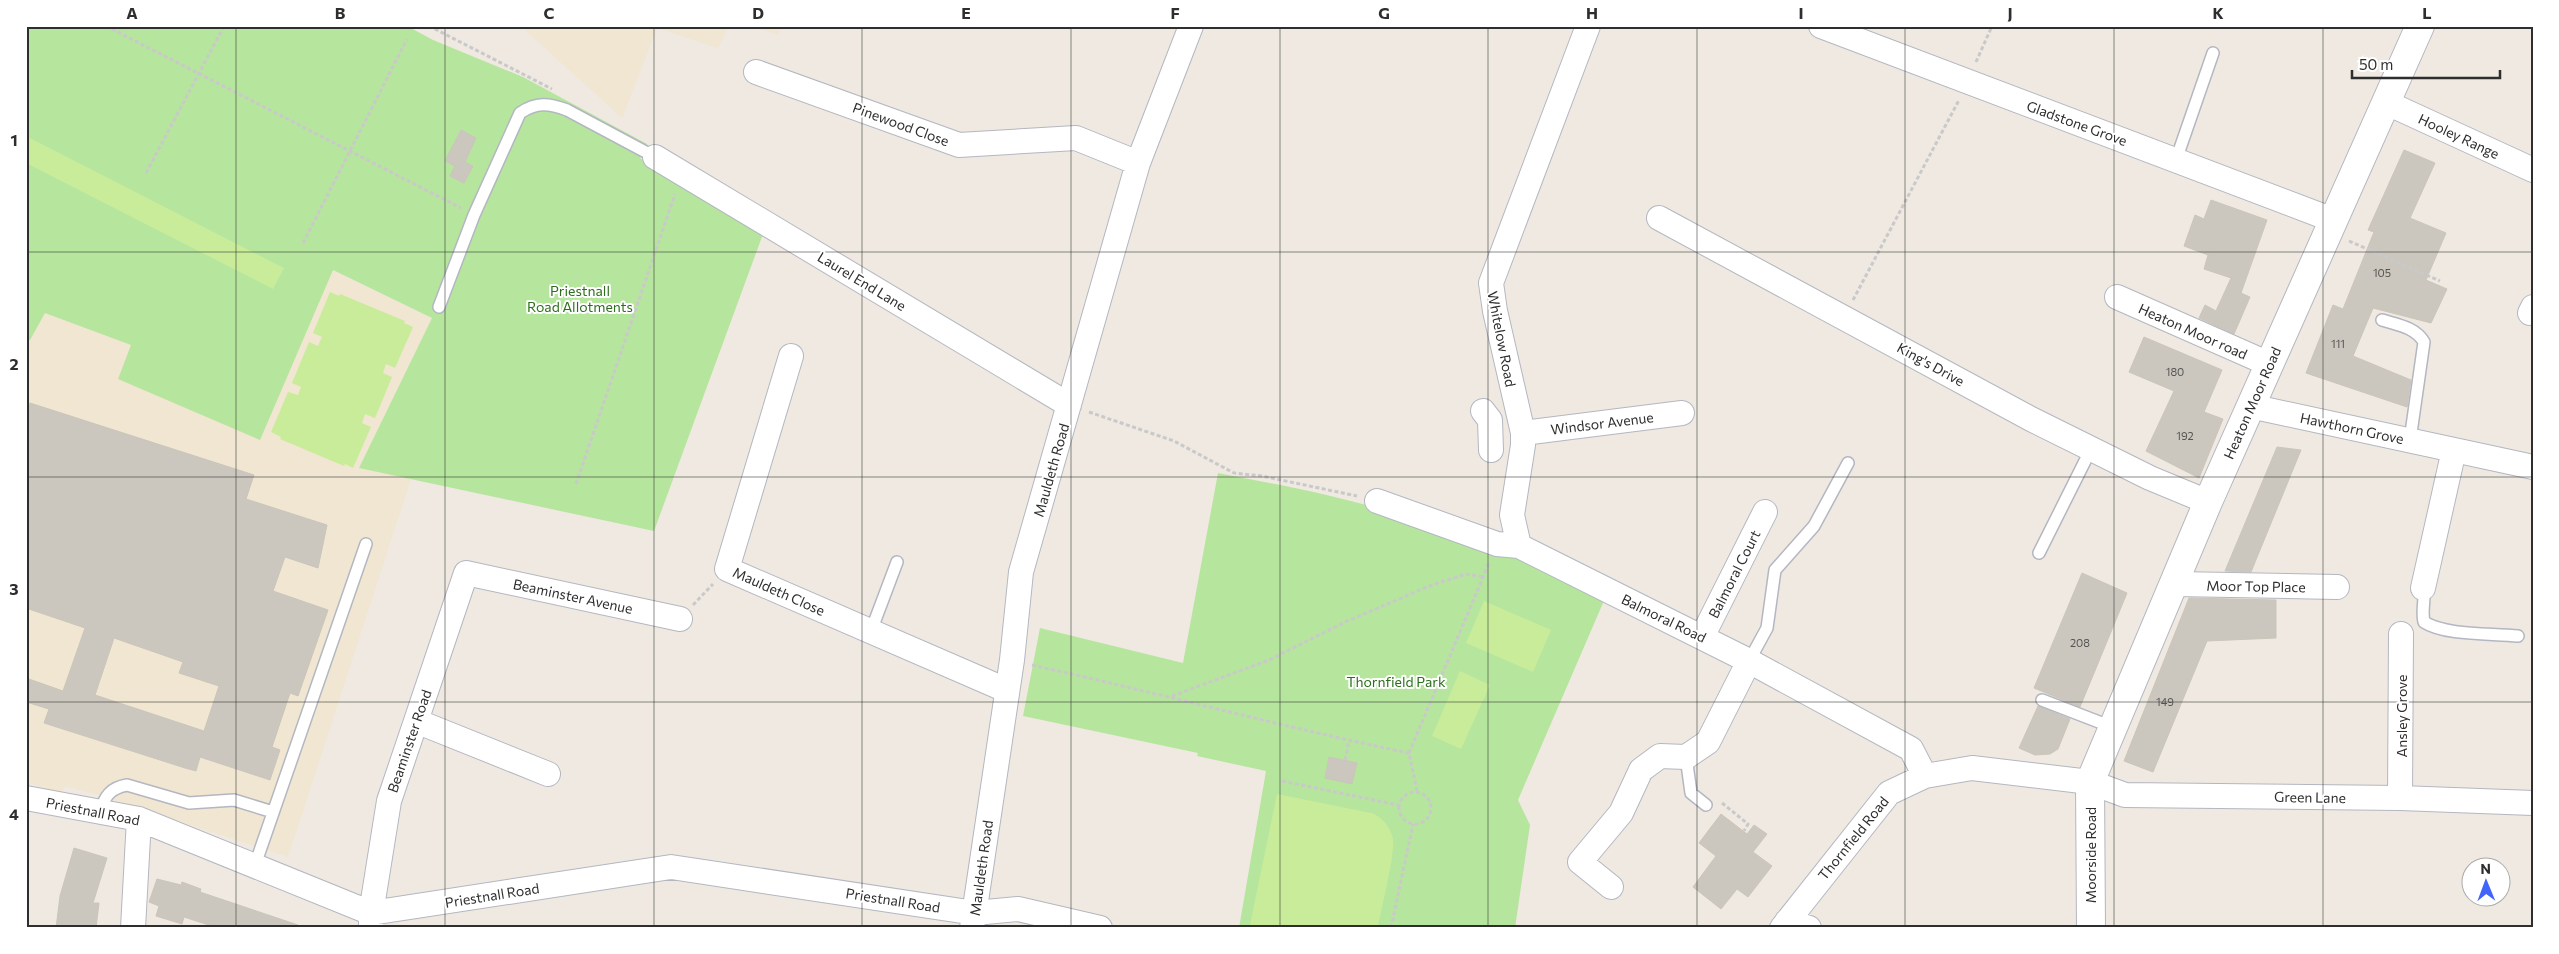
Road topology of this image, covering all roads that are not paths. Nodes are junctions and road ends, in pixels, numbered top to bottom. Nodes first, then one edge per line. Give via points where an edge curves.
1 (1191, 26) edge
2 (1588, 26) edge
3 (1821, 26) edge
4 (2420, 26) edge
5 (2213, 53) dead end
6 (756, 72) dead end
7 (2385, 102) junction
8 (655, 157) joint
9 (2176, 160) junction
10 (1138, 163) junction
11 (2533, 170) edge
12 (1659, 218) dead end
13 (2331, 226) junction
14 (2117, 298) dead end
15 (439, 307) dead end
16 (2382, 320) dead end
17 (791, 356) dead end
18 (2269, 364) junction
19 (1069, 405) junction
20 (2250, 406) junction
21 (1682, 413) dead end
22 (1522, 429) junction
23 (2410, 440) junction
24 (2091, 448) junction
25 (1492, 450) dead end
26 (2454, 450) junction
27 (1848, 463) dead end
28 (2533, 467) edge
29 (1377, 501) road end
30 (2208, 502) junction
31 (1765, 512) dead end
32 (366, 544) dead end
33 (1508, 545) junction
34 (2039, 553) dead end
35 (897, 562) dead end
36 (466, 573) joint
37 (2175, 584) junction
38 (2337, 587) dead end
39 (2423, 588) joint
40 (680, 619) road end
41 (870, 631) junction
42 (2401, 634) dead end
43 (2518, 636) dead end
44 (1702, 637) junction
45 (1750, 661) junction
46 (1006, 690) junction
47 (2042, 700) dead end
48 (416, 722) junction
49 (2112, 727) junction
50 (1686, 757) junction
51 (548, 774) dead end
52 (1925, 776) junction
53 (2090, 782) junction
54 (26, 798) edge
55 (2400, 798) junction
56 (2533, 803) edge
57 (1706, 805) dead end
58 (100, 812) junction
59 (273, 812) junction
60 (139, 819) junction
61 (255, 865) junction
62 (1611, 887) dead end
63 (973, 920) edge
64 (371, 921) edge
65 (1792, 926) edge
66 (133, 928) edge
67 (1100, 928) edge
68 (2091, 928) edge

1 - 10 street, Mauldeth Road
2 - 22 street, Whitelow Road via 1491,282 1494,311
3 - 9 street, Gladstone Grove
4 - 7 main road, Heaton Moor Road
5 - 9 lane
6 - 10 street, Pinewood Close via 959,145 1076,138
7 - 11 street, Hooley Range
7 - 13 main road, Heaton Moor Road
8 - 15 lane via 552,104 528,107 520,113 474,215
8 - 19 street, Laurel End Lane
9 - 13 street, Gladstone Grove
10 - 19 street, Mauldeth Road
12 - 24 street, King's Drive via 2030,419
13 - 18 main road, Heaton Moor Road
14 - 18 street, Heaton Moor road
16 - 23 lane via 2412,329 2424,342
17 - 41 street, Mauldeth Close via 727,569
18 - 20 main road, Heaton Moor Road
19 - 46 street, Mauldeth Road via 1021,572
20 - 23 street, Hawthorn Grove
20 - 30 main road, Heaton Moor Road
21 - 22 street, Windsor Avenue
22 - 25 street, Windsor Avenue via 1487,419
22 - 33 street, Whitelow Road via 1523,445
23 - 26 street, Hawthorn Grove
24 - 30 street, King's Drive via 2150,478
24 - 34 lane
26 - 28 street, Hawthorn Grove
26 - 39 street
27 - 45 lane via 1814,526 1774,570 1767,628
29 - 33 street, Balmoral Road
30 - 37 main road, Heaton Moor Road
31 - 44 street, Balmoral Court
32 - 59 lane
33 - 44 street, Balmoral Road
35 - 41 lane
36 - 40 street, Beaminster Avenue
36 - 48 street, Beaminster Road
37 - 38 street, Moor Top Place
37 - 49 main road, Heaton Moor Road
39 - 43 lane via 2422,615 2430,626
41 - 46 street, Mauldeth Close
42 - 55 street, Ansley Grove
44 - 45 street, Balmoral Road
45 - 50 street via 1708,742
45 - 52 street, Balmoral Road via 1911,749
46 - 63 street, Mauldeth Road
47 - 49 lane
48 - 51 street
48 - 64 street, Beaminster Road via 389,801
49 - 53 main road, Heaton Moor Road
50 - 57 lane via 1691,793
50 - 62 street via 1660,756 1642,770 1621,813 1580,862
52 - 53 street, Thornfield Road via 1972,768
52 - 65 street, Thornfield Road via 1889,792
53 - 55 street, Green Lane via 2124,795
53 - 68 main road, Moorside Road
54 - 58 street, Priestnall Road
55 - 56 street, Green Lane
58 - 59 lane via 105,796 119,786 127,785 189,803 234,800
58 - 60 street, Priestnall Road
59 - 61 lane
60 - 61 street, Priestnall Road
60 - 66 street
61 - 64 street, Priestnall Road
63 - 64 street, Priestnall Road via 671,866
63 - 67 street via 1018,909

